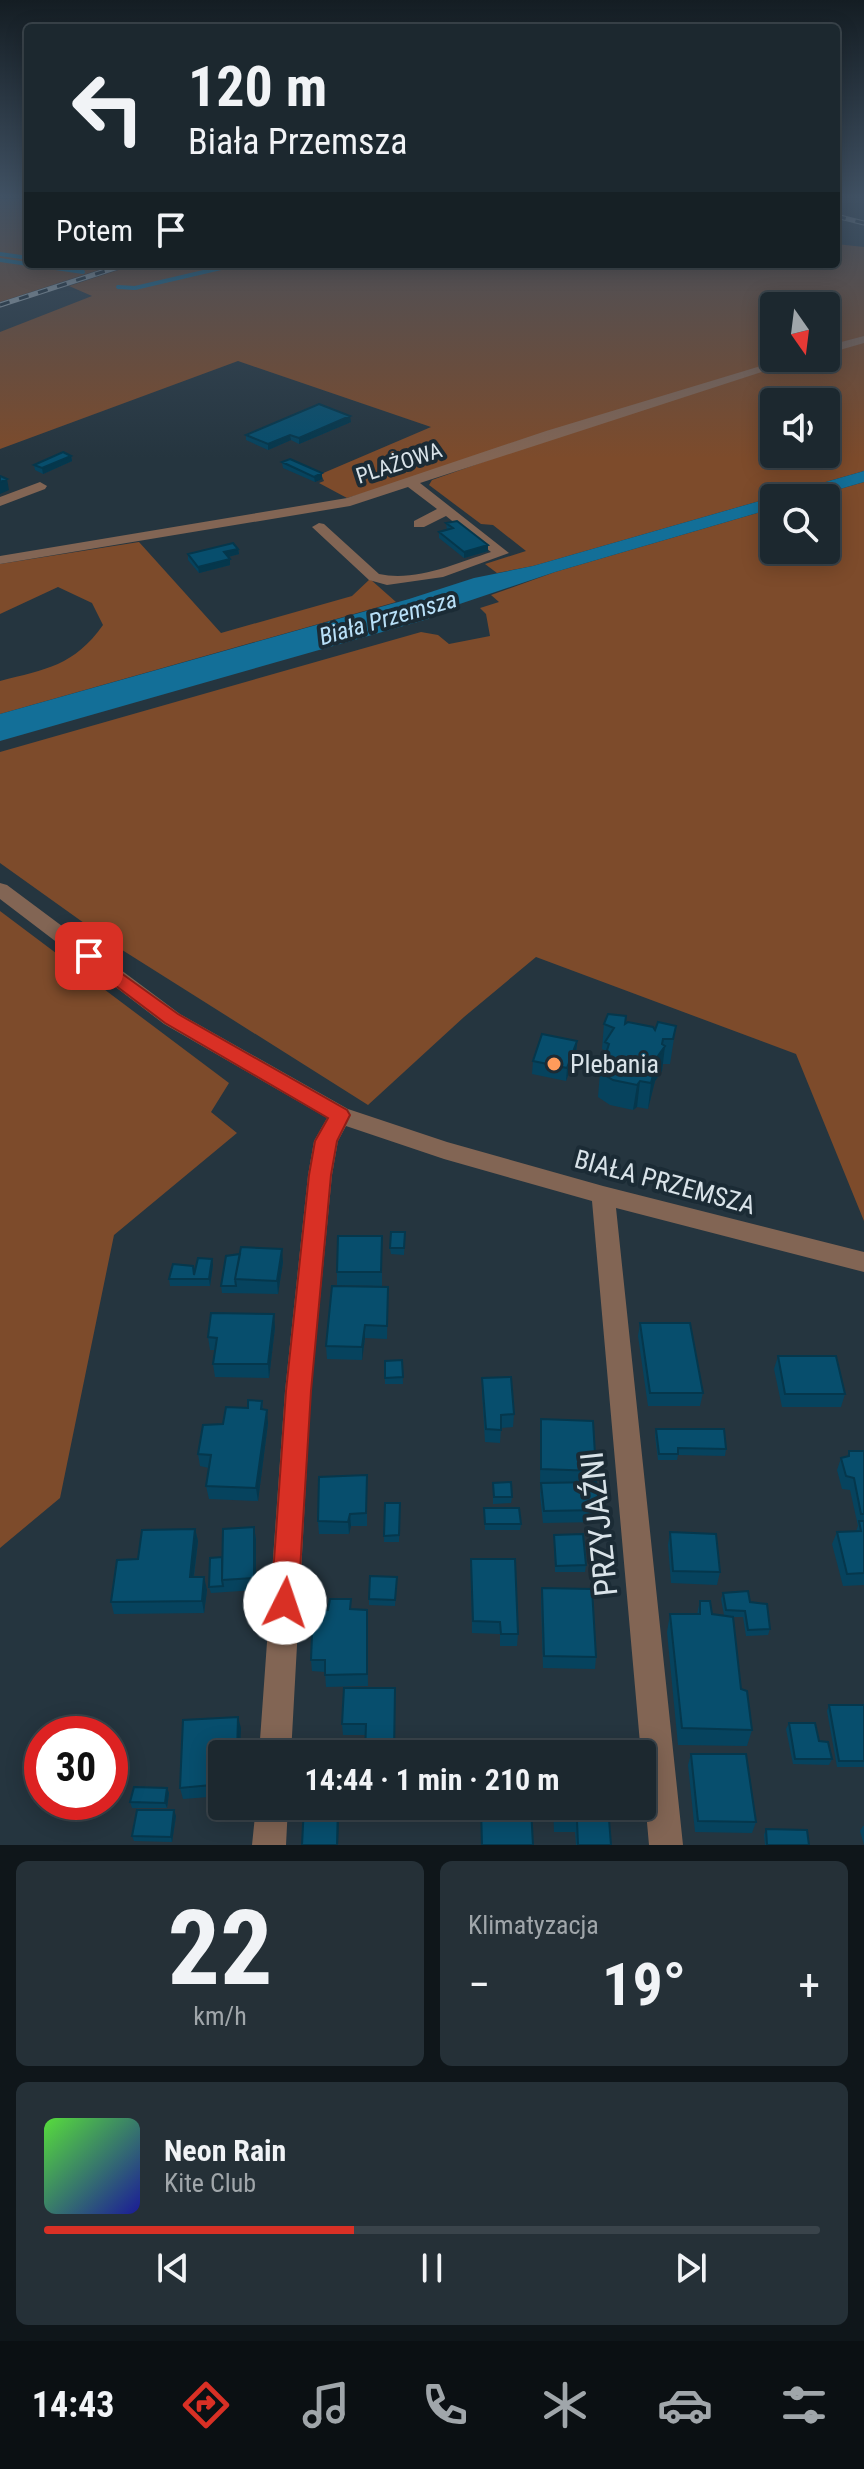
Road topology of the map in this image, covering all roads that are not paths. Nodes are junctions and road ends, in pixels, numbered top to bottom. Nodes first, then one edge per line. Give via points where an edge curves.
1 (864, 339) edge
2 (840, 346) edge
3 (760, 370) edge
4 (412, 483) junction
5 (40, 486) dead end
6 (0, 502) edge
7 (445, 508) junction
8 (419, 524) dead end
9 (319, 527) dead end
10 (0, 560) edge
11 (0, 889) edge
12 (340, 1115) junction
13 (603, 1195) junction
14 (864, 1262) edge
15 (276, 1740) edge
16 (271, 1820) edge
17 (269, 1845) edge
18 (666, 1845) edge

1 - 2 street
3 - 4 street, PLAŻOWA
4 - 7 street
4 - 10 street, PLAŻOWA via 315,509
5 - 6 street
7 - 8 street
7 - 9 street via 502,553 403,582 385,582
11 - 12 street, BIAŁA PRZEMSZA via 172,1019
12 - 13 street, BIAŁA PRZEMSZA
12 - 15 street via 326,1141 312,1252
13 - 14 street, BIAŁA PRZEMSZA
13 - 18 street, PRZYJAŹNI
16 - 17 street

